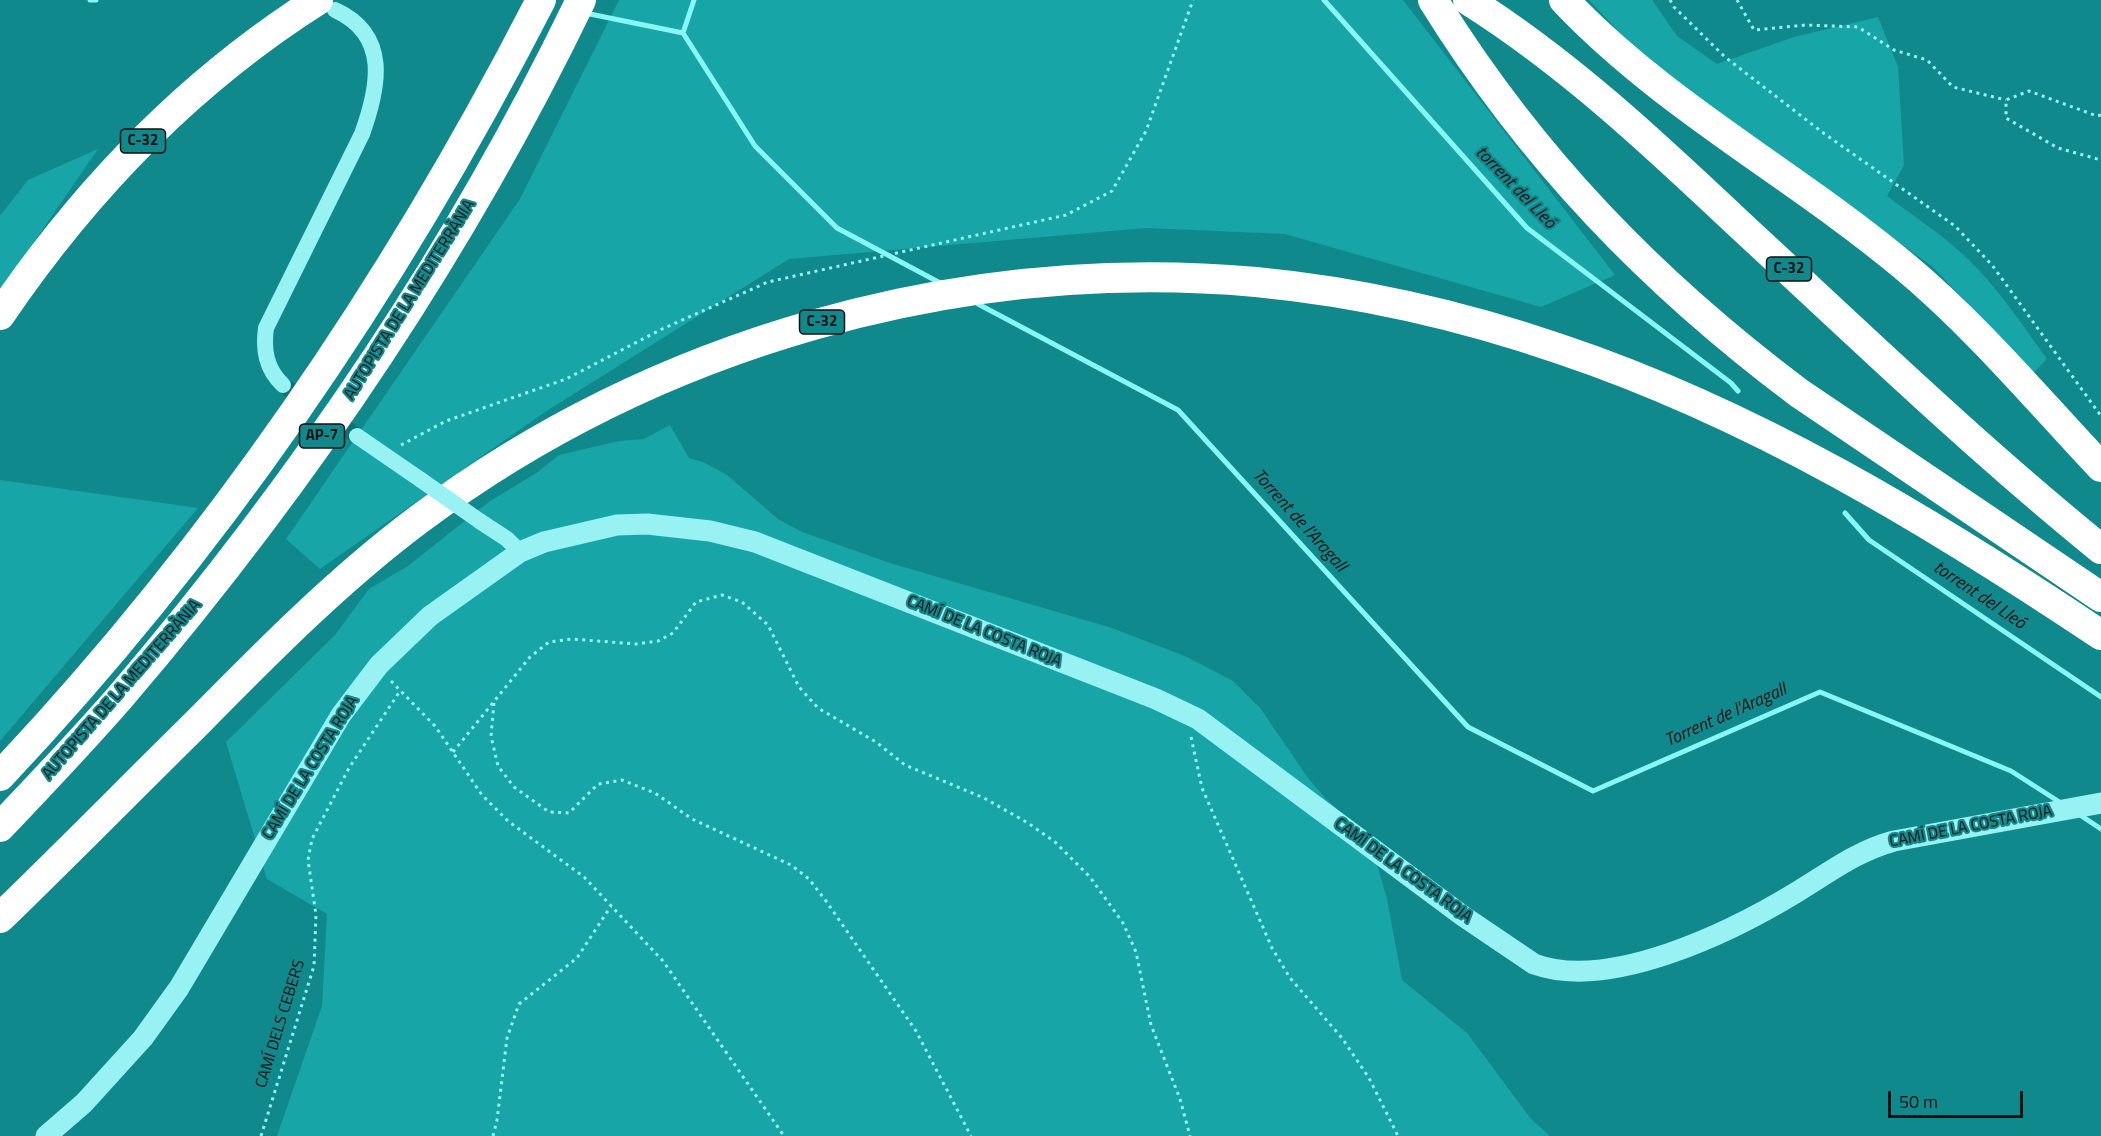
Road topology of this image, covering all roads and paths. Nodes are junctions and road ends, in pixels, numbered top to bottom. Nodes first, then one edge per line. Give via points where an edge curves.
1 (541, 0) edge
2 (581, 0) edge
3 (1193, 0) edge
4 (1433, 0) edge
5 (1468, 0) edge
6 (1564, 0) edge
7 (1670, 0) edge
8 (1737, 0) edge
9 (327, 5) edge
10 (2006, 100) junction
11 (2101, 115) edge
12 (2101, 160) edge
13 (0, 315) edge
14 (283, 385) tunnel mouth
15 (2101, 416) edge
16 (357, 436) tunnel mouth
17 (385, 455) junction
18 (2101, 467) edge
19 (2101, 549) edge
20 (520, 552) junction
21 (2101, 597) edge
22 (2101, 635) edge
23 (379, 665) junction
24 (399, 691) junction
25 (494, 701) junction
26 (1198, 719) junction
27 (453, 752) junction
28 (0, 776) edge
29 (2101, 803) edge
30 (0, 827) edge
31 (611, 906) junction
32 (0, 918) edge
33 (46, 1136) edge
34 (261, 1136) edge
35 (493, 1136) edge
36 (784, 1136) edge
37 (971, 1136) edge
38 (1190, 1136) edge
39 (1398, 1136) edge

1 - 28 highway, AUTOPISTA DE LA MEDITERRÀNIA / AP-7 via 415,229 318,381 212,528 95,671
2 - 30 highway, AUTOPISTA DE LA MEDITERRÀNIA / AP-7 via 442,254 336,417 178,628
3 - 17 path via 1146,131 1112,191 1066,214 768,282 662,329 566,379 446,421
4 - 21 highway via 1502,102 1555,168 1680,297 1799,393
5 - 19 highway, C-32 via 1513,29 1636,129 1992,458
6 - 18 highway via 1660,86 1904,267 1985,343
7 - 15 path via 1725,57 1822,132 1955,226 1992,265
8 - 10 path via 1754,30 1806,25 1858,27 1894,50 1927,60 1953,87
9 - 13 highway, C-32 via 236,59 168,117 72,218
9 - 14 street via 357,22 366,34 376,65 376,82 362,134 266,328 265,355 271,371
10 - 11 path via 2029,91
10 - 12 path via 2006,118 2058,148
16 - 17 street
17 - 20 street, bridge
20 - 23 street, CAMÍ DE LA COSTA ROJA via 430,616
20 - 26 street, CAMÍ DE LA COSTA ROJA via 576,533 617,525 710,531 755,542
22 - 32 highway, C-32 via 1935,529 1777,442 1651,383 1523,336 1390,302 1255,282 1117,278 983,289 848,315 718,356 610,403 492,470 419,520 313,609
23 - 24 path
23 - 33 street, CAMÍ DE LA COSTA ROJA via 341,715 178,988 143,1038 84,1103
24 - 27 path via 435,726
24 - 34 path, CAMÍ DELS CEBERS via 349,768 312,839 308,860 316,915 314,966
25 - 27 path
25 - 37 path via 491,736 498,766 514,787 549,812 569,813 598,784 622,780 655,794 692,819 791,865 809,879 916,1031
25 - 38 path via 530,657 549,642 657,641 673,633 696,602 722,595 742,602 768,625 799,687 818,708 876,742 905,765 984,798 1028,823 1090,877 1123,923 1136,952 1150,1025
26 - 29 street, CAMÍ DE LA COSTA ROJA via 1463,916 1534,964 1564,972 1611,968 1683,948 1737,925 1875,846
26 - 39 path via 1190,738 1202,788 1272,948 1290,978 1342,1038 1369,1078
27 - 31 path via 482,795 508,821 584,876
31 - 35 path via 577,957 519,1004 507,1038
31 - 36 path via 663,961

